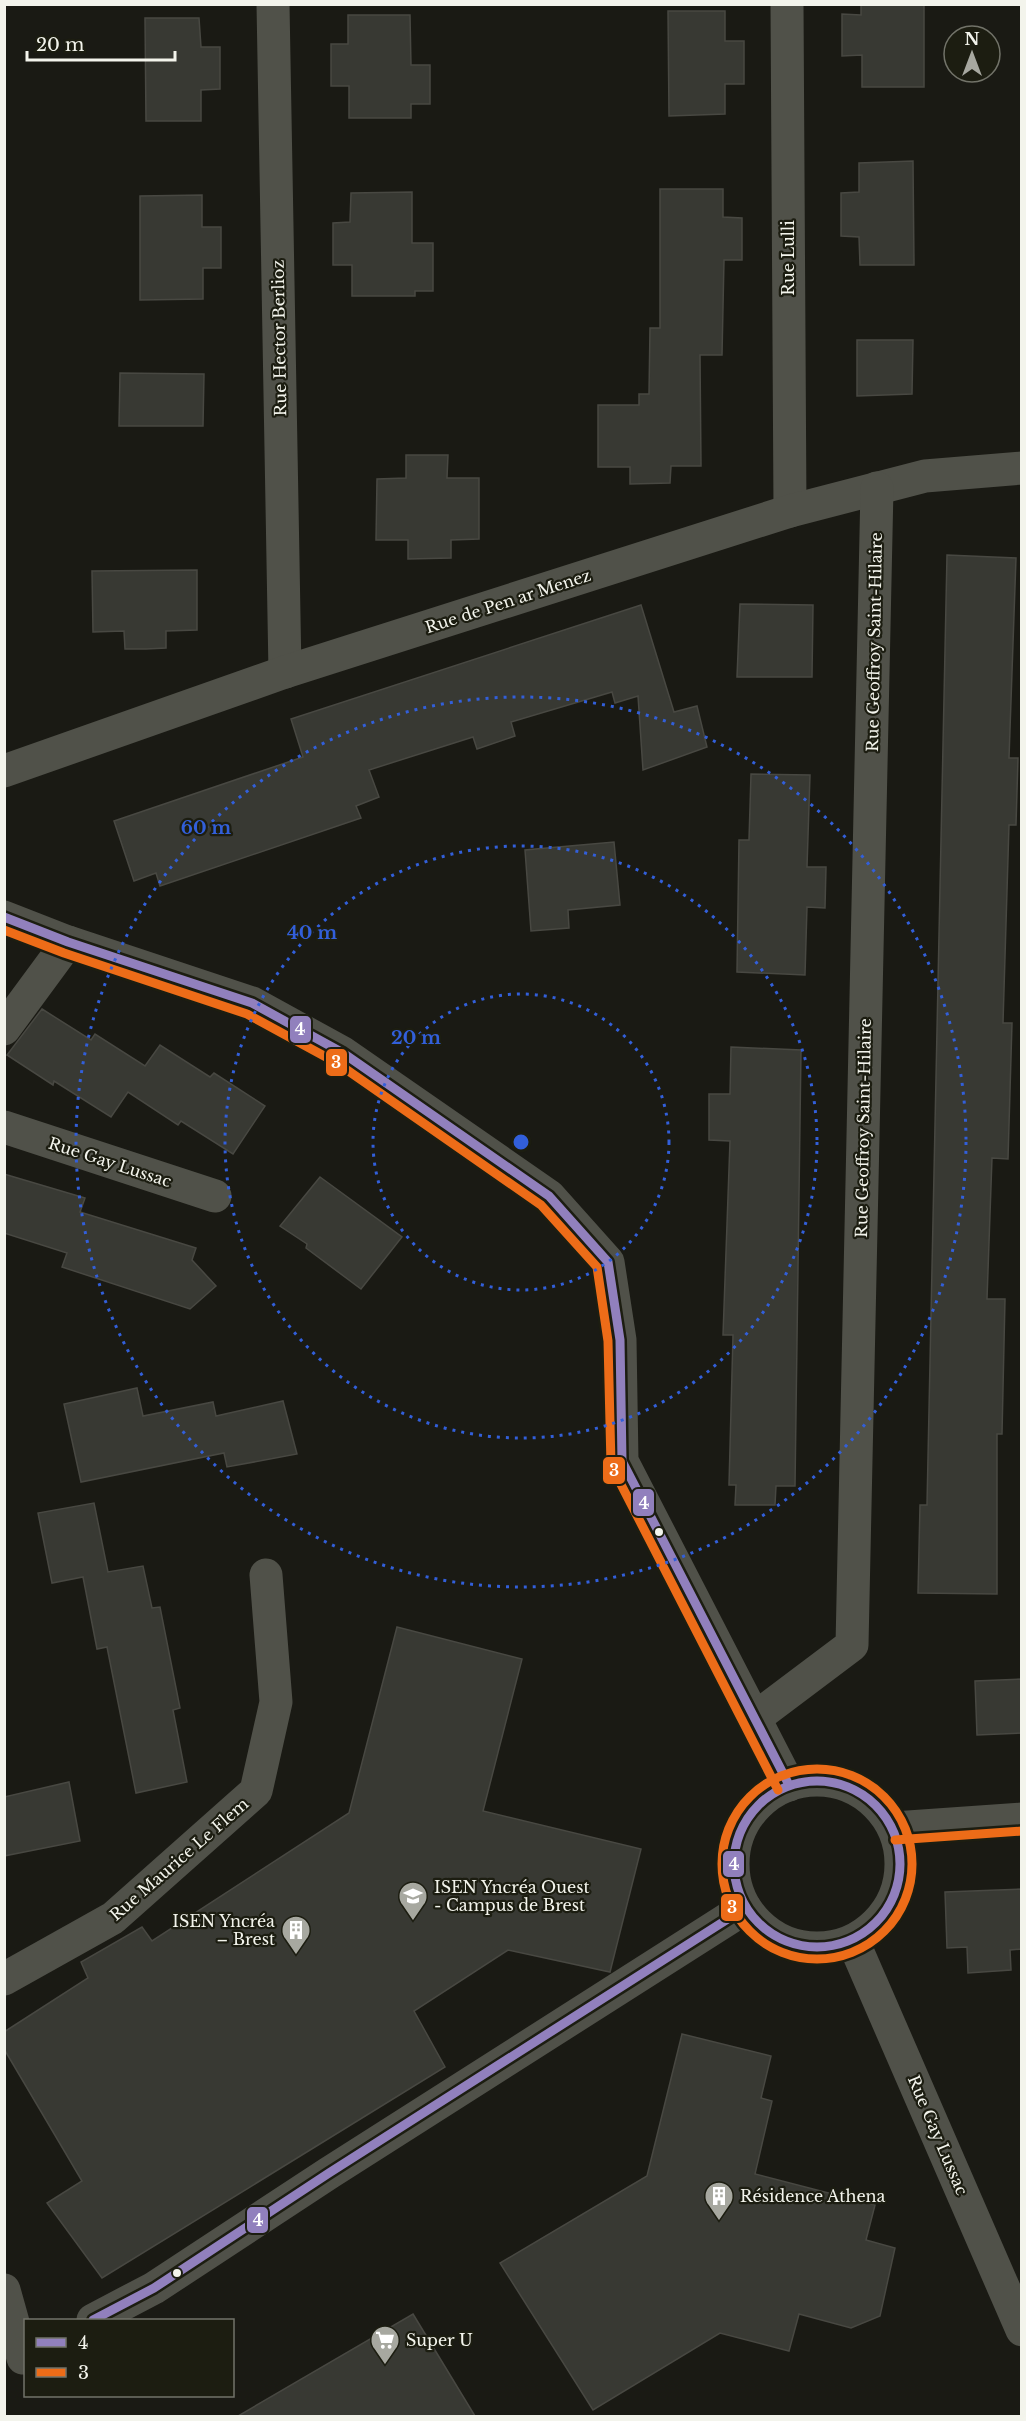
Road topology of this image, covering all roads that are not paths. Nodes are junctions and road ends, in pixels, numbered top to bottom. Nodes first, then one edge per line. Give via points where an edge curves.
1 (273, 4) edge
2 (787, 4) edge
3 (1022, 468) edge
4 (877, 488) junction
5 (790, 511) junction
6 (285, 672) junction
7 (4, 771) edge
8 (4, 917) edge
9 (68, 942) junction
10 (4, 1029) edge
11 (4, 1127) edge
12 (215, 1196) dead end
13 (266, 1575) dead end
14 (755, 1718) junction
15 (789, 1785) junction
16 (1022, 1819) edge
17 (894, 1828) junction
18 (745, 1908) junction
19 (854, 1941) junction
20 (4, 1979) edge
21 (4, 2290) edge
22 (95, 2319) edge
23 (1022, 2330) edge
24 (18, 2362) edge

1 - 6 street, Rue Hector Berlioz
2 - 5 street, Rue Lulli
3 - 4 street, Rue de Pen ar Menez via 925,476
4 - 5 street, Rue de Pen ar Menez
4 - 14 street, Rue Geoffroy Saint-Hilaire via 852,1645
5 - 6 street, Rue de Pen ar Menez
6 - 7 street, Rue de Pen ar Menez
8 - 9 street
9 - 10 street
9 - 14 street via 252,1003 352,1059 557,1204 608,1262 620,1340 622,1461
11 - 12 street, Rue Gay Lussac
13 - 20 street, Rue Maurice Le Flem via 276,1702 256,1791 113,1918
14 - 15 street
15 - 17 street via 838,1782 877,1804
15 - 18 street via 764,1800 748,1816 735,1842 733,1864 738,1894
16 - 17 street
17 - 19 street via 902,1868 896,1897 878,1924
18 - 19 street via 764,1930 793,1945 822,1949
18 - 22 street via 154,2288
19 - 23 street, Rue Gay Lussac
21 - 24 street

